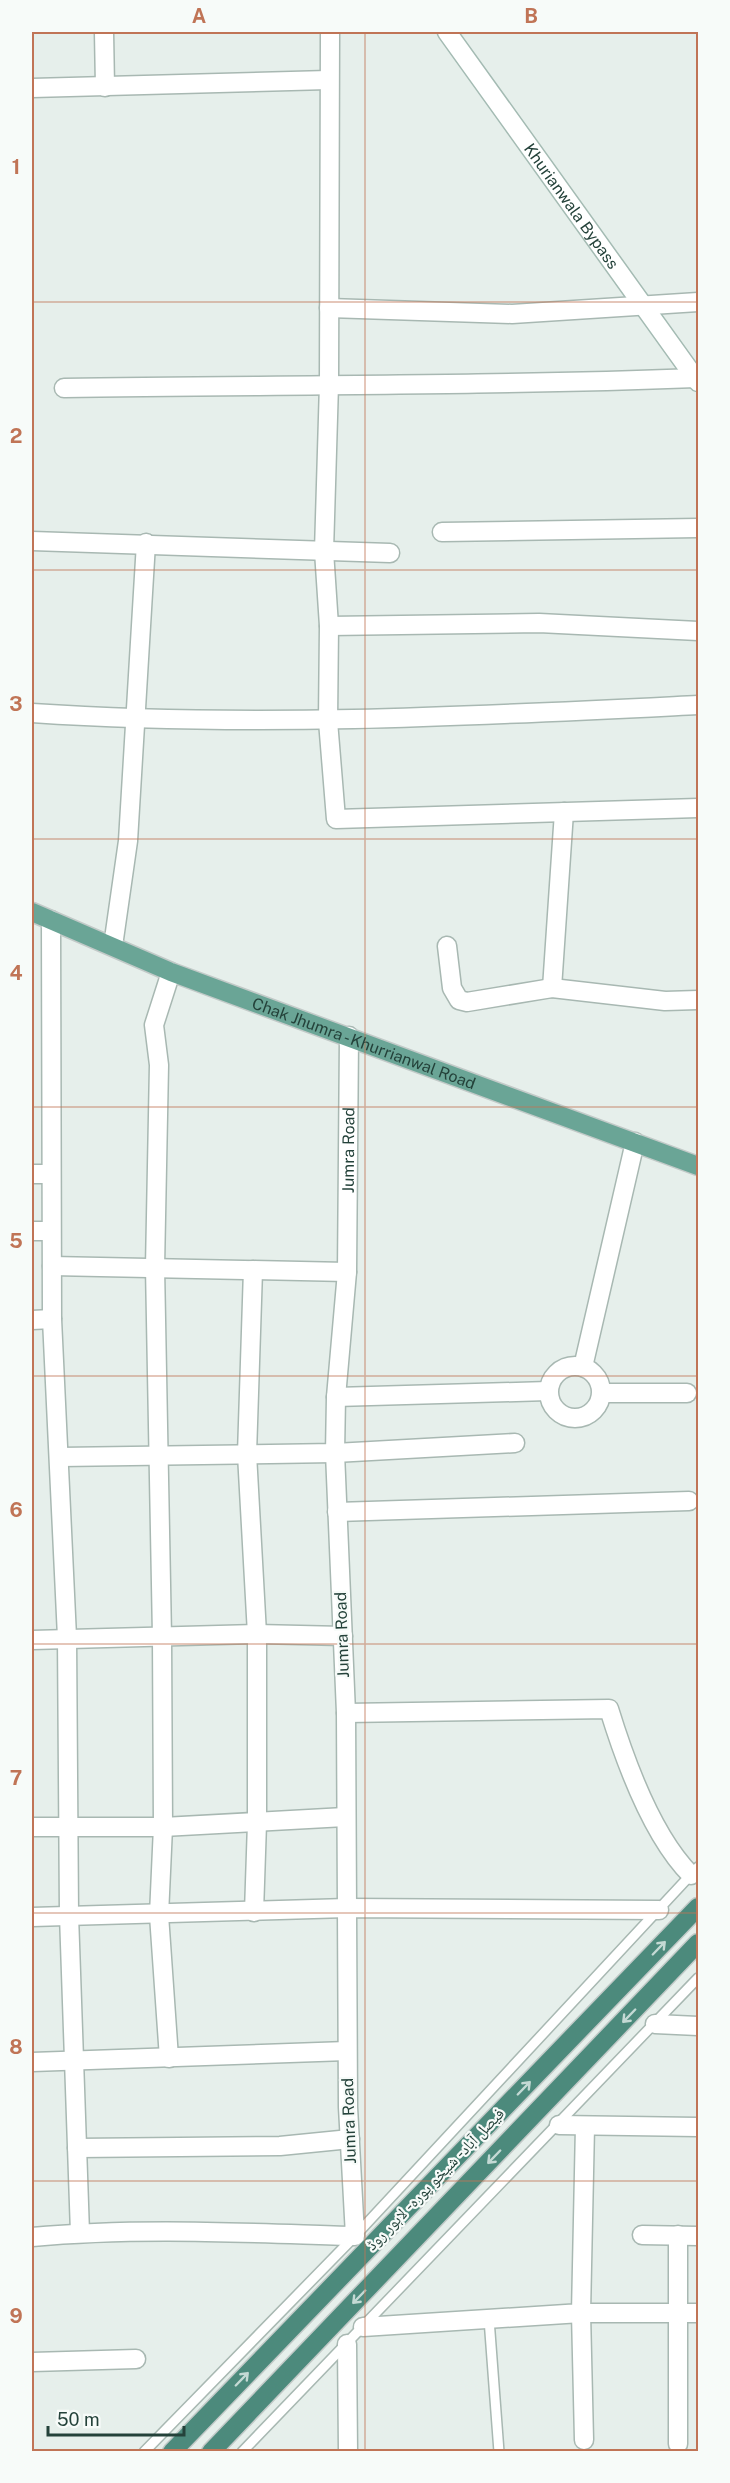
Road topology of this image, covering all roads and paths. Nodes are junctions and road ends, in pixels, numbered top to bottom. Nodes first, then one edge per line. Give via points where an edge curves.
1 (104, 32) edge
2 (330, 32) edge
3 (447, 32) edge
4 (328, 80) junction
5 (105, 87) junction
6 (32, 88) edge
7 (699, 302) edge
8 (645, 306) junction
9 (329, 308) junction
10 (697, 380) edge
11 (329, 384) junction
12 (64, 388) dead end
13 (699, 528) edge
14 (442, 532) dead end
15 (32, 541) edge
16 (146, 543) junction
17 (324, 551) junction
18 (390, 553) dead end
19 (329, 626) junction
20 (699, 632) edge
21 (699, 705) edge
22 (32, 713) edge
23 (135, 720) junction
24 (328, 721) junction
25 (699, 808) edge
26 (564, 812) junction
27 (32, 912) edge
28 (51, 920) junction
29 (113, 946) junction
30 (447, 946) dead end
31 (171, 972) junction
32 (552, 988) junction
33 (699, 1000) edge
34 (349, 1036) junction
35 (634, 1142) junction
36 (699, 1166) edge
37 (32, 1174) edge
38 (50, 1174) junction
39 (32, 1231) edge
40 (51, 1231) junction
41 (52, 1266) junction
42 (155, 1268) junction
43 (253, 1270) junction
44 (347, 1272) junction
45 (52, 1319) junction
46 (32, 1320) edge
47 (583, 1367) junction
48 (548, 1391) junction
49 (602, 1393) junction
50 (687, 1393) dead end
51 (336, 1397) junction
52 (515, 1443) dead end
53 (335, 1453) junction
54 (247, 1454) junction
55 (158, 1455) junction
56 (60, 1457) junction
57 (689, 1501) dead end
58 (337, 1512) junction
59 (257, 1634) junction
60 (162, 1636) junction
61 (343, 1636) junction
62 (67, 1637) junction
63 (32, 1640) edge
64 (346, 1713) junction
65 (345, 1817) junction
66 (257, 1823) junction
67 (68, 1825) junction
68 (32, 1827) edge
69 (163, 1827) junction
70 (695, 1871) edge
71 (699, 1907) edge
72 (347, 1908) junction
73 (659, 1910) junction
74 (254, 1912) junction
75 (69, 1915) junction
76 (159, 1915) junction
77 (32, 1917) edge
78 (699, 1943) edge
79 (699, 1978) edge
80 (655, 2024) junction
81 (699, 2026) edge
82 (347, 2051) junction
83 (169, 2058) junction
84 (73, 2060) junction
85 (32, 2061) edge
86 (559, 2125) junction
87 (585, 2126) junction
88 (699, 2127) edge
89 (350, 2139) junction
90 (77, 2148) junction
91 (80, 2233) junction
92 (642, 2235) dead end
93 (678, 2235) junction
94 (355, 2236) junction
95 (699, 2236) edge
96 (32, 2237) edge
97 (581, 2313) junction
98 (678, 2313) junction
99 (699, 2313) edge
100 (489, 2319) junction
101 (363, 2327) junction
102 (347, 2343) junction
103 (136, 2359) dead end
104 (32, 2362) edge
105 (584, 2440) dead end
106 (678, 2444) dead end
107 (144, 2451) edge
108 (172, 2451) edge
109 (211, 2451) edge
110 (242, 2451) edge
111 (348, 2451) edge
112 (499, 2451) edge

1 - 5 street
2 - 4 street
3 - 8 street, Khurianwala Bypass
4 - 5 street
4 - 9 street
5 - 6 street
7 - 8 street
8 - 9 street via 512,314
8 - 10 street, Khurianwala Bypass
9 - 11 street
10 - 11 street
11 - 12 street
11 - 17 street
13 - 14 street
15 - 16 street
16 - 17 street
16 - 23 street
17 - 18 street
17 - 19 street
19 - 20 street via 539,623
19 - 24 street
21 - 24 street
22 - 23 street
23 - 24 street
23 - 29 street via 128,841
24 - 26 street via 336,819
25 - 26 street
26 - 32 street
27 - 28 main road, Chak Jhumra - Khurrianwal Road
28 - 29 main road, Chak Jhumra - Khurrianwal Road
28 - 38 street
29 - 31 main road, Chak Jhumra - Khurrianwal Road
30 - 32 street via 452,988 459,1000
31 - 34 main road, Chak Jhumra - Khurrianwal Road
31 - 42 street via 154,1025 159,1065
32 - 33 street via 665,1001
34 - 35 main road, Chak Jhumra - Khurrianwal Road
34 - 44 street, Jumra Road
35 - 36 main road, Chak Jhumra - Khurrianwal Road
35 - 47 street
37 - 38 street
38 - 40 street
39 - 40 street
40 - 41 street
41 - 42 street
41 - 45 street
42 - 43 street
42 - 55 street
43 - 44 street
43 - 54 street
44 - 51 street, Jumra Road
45 - 46 street
45 - 56 street
47 - 48 street via 565,1367 550,1381
47 - 49 street via 594,1374
48 - 49 street via 555,1410 574,1419 593,1411
48 - 51 street
49 - 50 street
51 - 53 street, Jumra Road
52 - 53 street
53 - 54 street
53 - 58 street, Jumra Road
54 - 55 street
54 - 59 street
55 - 56 street
55 - 60 street
56 - 62 street
57 - 58 street
58 - 61 street, Jumra Road
59 - 60 street
59 - 61 street
59 - 66 street
60 - 62 street
60 - 69 street
61 - 64 street, Jumra Road
62 - 63 street
62 - 67 street
64 - 65 street, Jumra Road
64 - 70 street via 609,1708 645,1801 675,1859
65 - 66 street
65 - 72 street, Jumra Road
66 - 69 street
66 - 74 street
67 - 68 street
67 - 69 street
67 - 75 street
69 - 76 street
70 - 73 lane
108 -> 71 highway, فیصل آباد - شیخو پورہ - لاہور روڈ
72 - 73 street
72 - 74 street
72 - 82 street, Jumra Road
73 - 94 lane
74 - 76 street
75 - 76 street
75 - 77 street
75 - 84 street
76 - 83 street
78 -> 109 highway, فیصل آباد - شیخو پورہ - لاہور روڈ
79 - 80 lane
80 - 81 street
80 - 86 lane
82 - 83 street
82 - 89 street, Jumra Road
83 - 84 street
84 - 85 street
84 - 90 street
86 - 87 street
86 - 101 lane
87 - 88 street
87 - 97 street
89 - 90 street via 280,2146
89 - 94 street, Jumra Road
90 - 91 street
91 - 94 street
91 - 96 street
92 - 93 street
93 - 95 street
93 - 98 street
94 - 107 lane
97 - 98 street
97 - 100 street
97 - 105 street
98 - 99 street
98 - 106 street
100 - 101 street
100 - 112 lane
101 - 102 lane
102 - 110 lane
102 - 111 street
103 - 104 street

